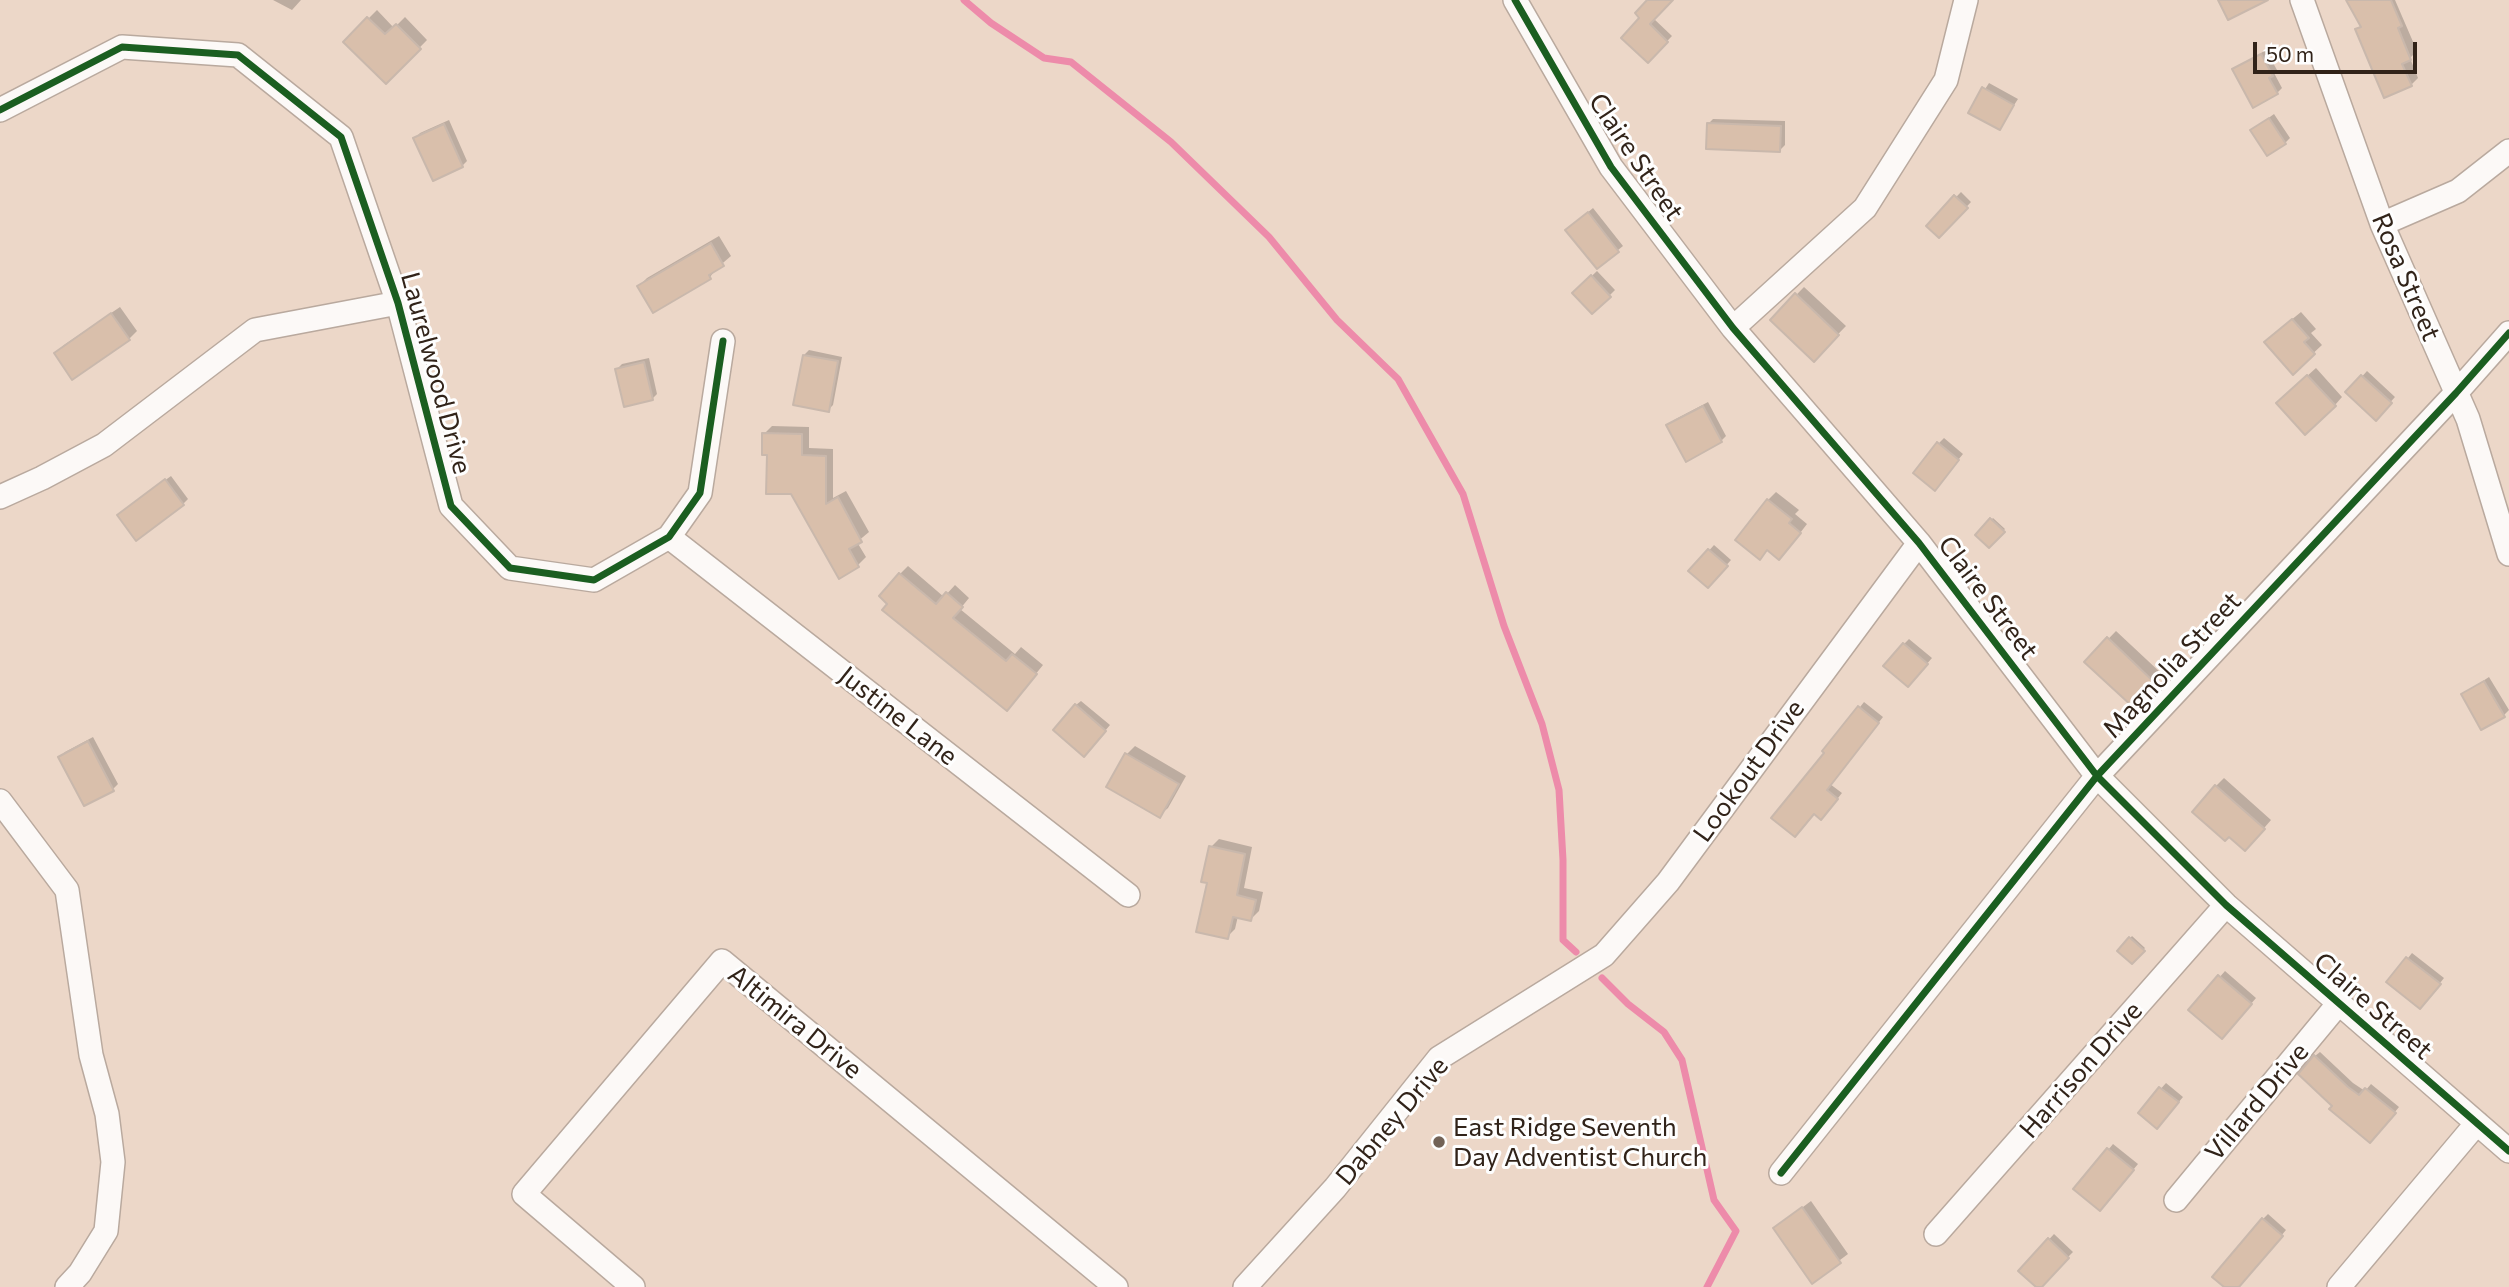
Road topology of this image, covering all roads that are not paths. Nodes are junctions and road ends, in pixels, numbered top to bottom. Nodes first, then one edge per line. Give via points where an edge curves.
1 (1515, 0) edge
2 (1966, 0) edge
3 (2302, 0) edge
4 (0, 110) edge
5 (2509, 151) edge
6 (2382, 224) junction
7 (398, 303) junction
8 (1733, 328) junction
9 (2509, 333) edge
10 (723, 341) dead end
11 (2456, 393) junction
12 (0, 497) edge
13 (669, 537) junction
14 (1919, 542) junction
15 (2509, 554) edge
16 (2097, 776) junction
17 (0, 801) edge
18 (1128, 895) dead end
19 (2226, 905) junction
20 (1563, 982) joint
21 (2339, 1003) junction
22 (2477, 1123) junction
23 (2509, 1151) edge
24 (1781, 1173) dead end
25 (2176, 1200) dead end
26 (1936, 1234) dead end
27 (66, 1287) edge
28 (633, 1287) edge
29 (1116, 1287) edge
30 (1245, 1287) edge
31 (2339, 1287) edge

1 - 8 street, Claire Street via 1611,167
2 - 8 street via 1946,80 1865,208
3 - 6 street, Rosa Street
4 - 7 street, Laurelwood Drive via 122,47 238,55 341,138
5 - 6 street via 2458,191
6 - 11 street, Rosa Street
7 - 12 street via 255,330 104,444
7 - 13 street, Laurelwood Drive via 451,506 510,568 594,580
8 - 14 street, Claire Street
9 - 11 street, Magnolia Street
10 - 13 street, Laurelwood Drive via 700,493
11 - 15 street, Rosa Street
11 - 16 street, Magnolia Street
13 - 18 street, Justine Lane
14 - 16 street, Claire Street
14 - 20 street, Lookout Drive via 1668,882 1604,955
16 - 19 street, Claire Street
16 - 24 street, Magnolia Street
17 - 27 street via 67,890 91,1055 107,1114 113,1162 106,1231
19 - 21 street, Claire Street
19 - 26 street, Harrison Drive
20 - 30 street, Dabney Drive via 1439,1058 1335,1188
21 - 22 street, Claire Street
21 - 25 street, Villard Drive
22 - 23 street, Claire Street
22 - 31 street
28 - 29 street, Altimira Drive via 524,1194 722,961

